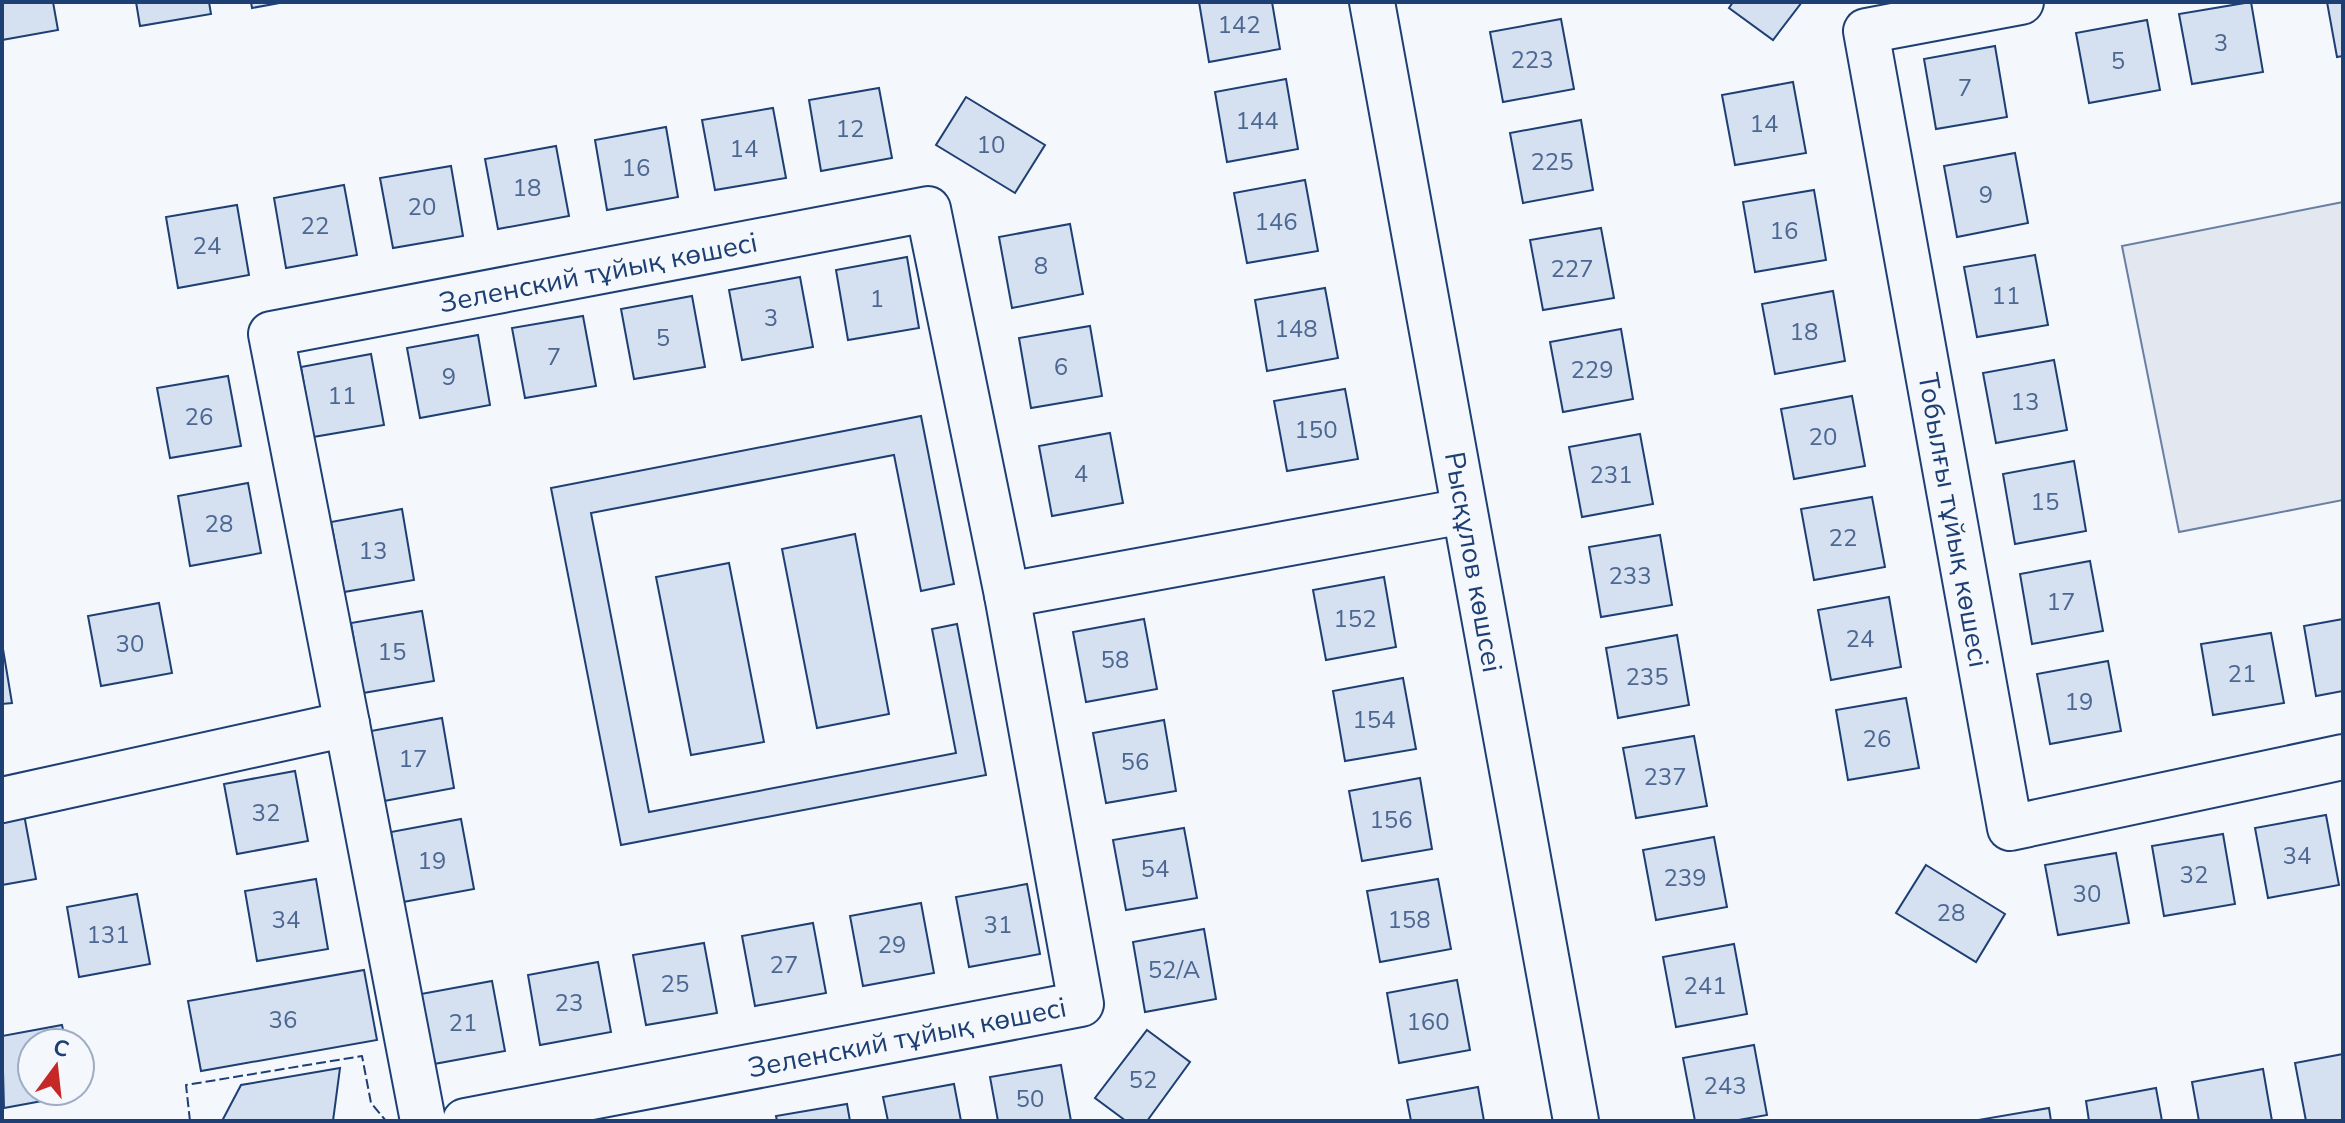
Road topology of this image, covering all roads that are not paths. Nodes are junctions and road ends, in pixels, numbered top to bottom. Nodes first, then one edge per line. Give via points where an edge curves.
1 (1372, 2) edge
2 (2021, 2) edge
3 (1464, 511) junction
4 (1007, 595) junction
5 (347, 724) junction
6 (2343, 757) edge
7 (2, 800) edge
8 (423, 1121) edge
9 (465, 1121) edge
10 (1576, 1121) edge

1 - 3 street, Рысқұлов көшсеі
2 - 6 street, Тобылғы тұйық көшесі via 1866,31 2010,828
3 - 4 street
3 - 10 street, Рысқұлов көшсеі
4 - 5 street, Зеленский тұйық көшесі via 928,209 271,334
4 - 9 street, Зеленский тұйық көшесі via 1081,1004
5 - 7 street
5 - 8 street, Зеленский тұйық көшесі

